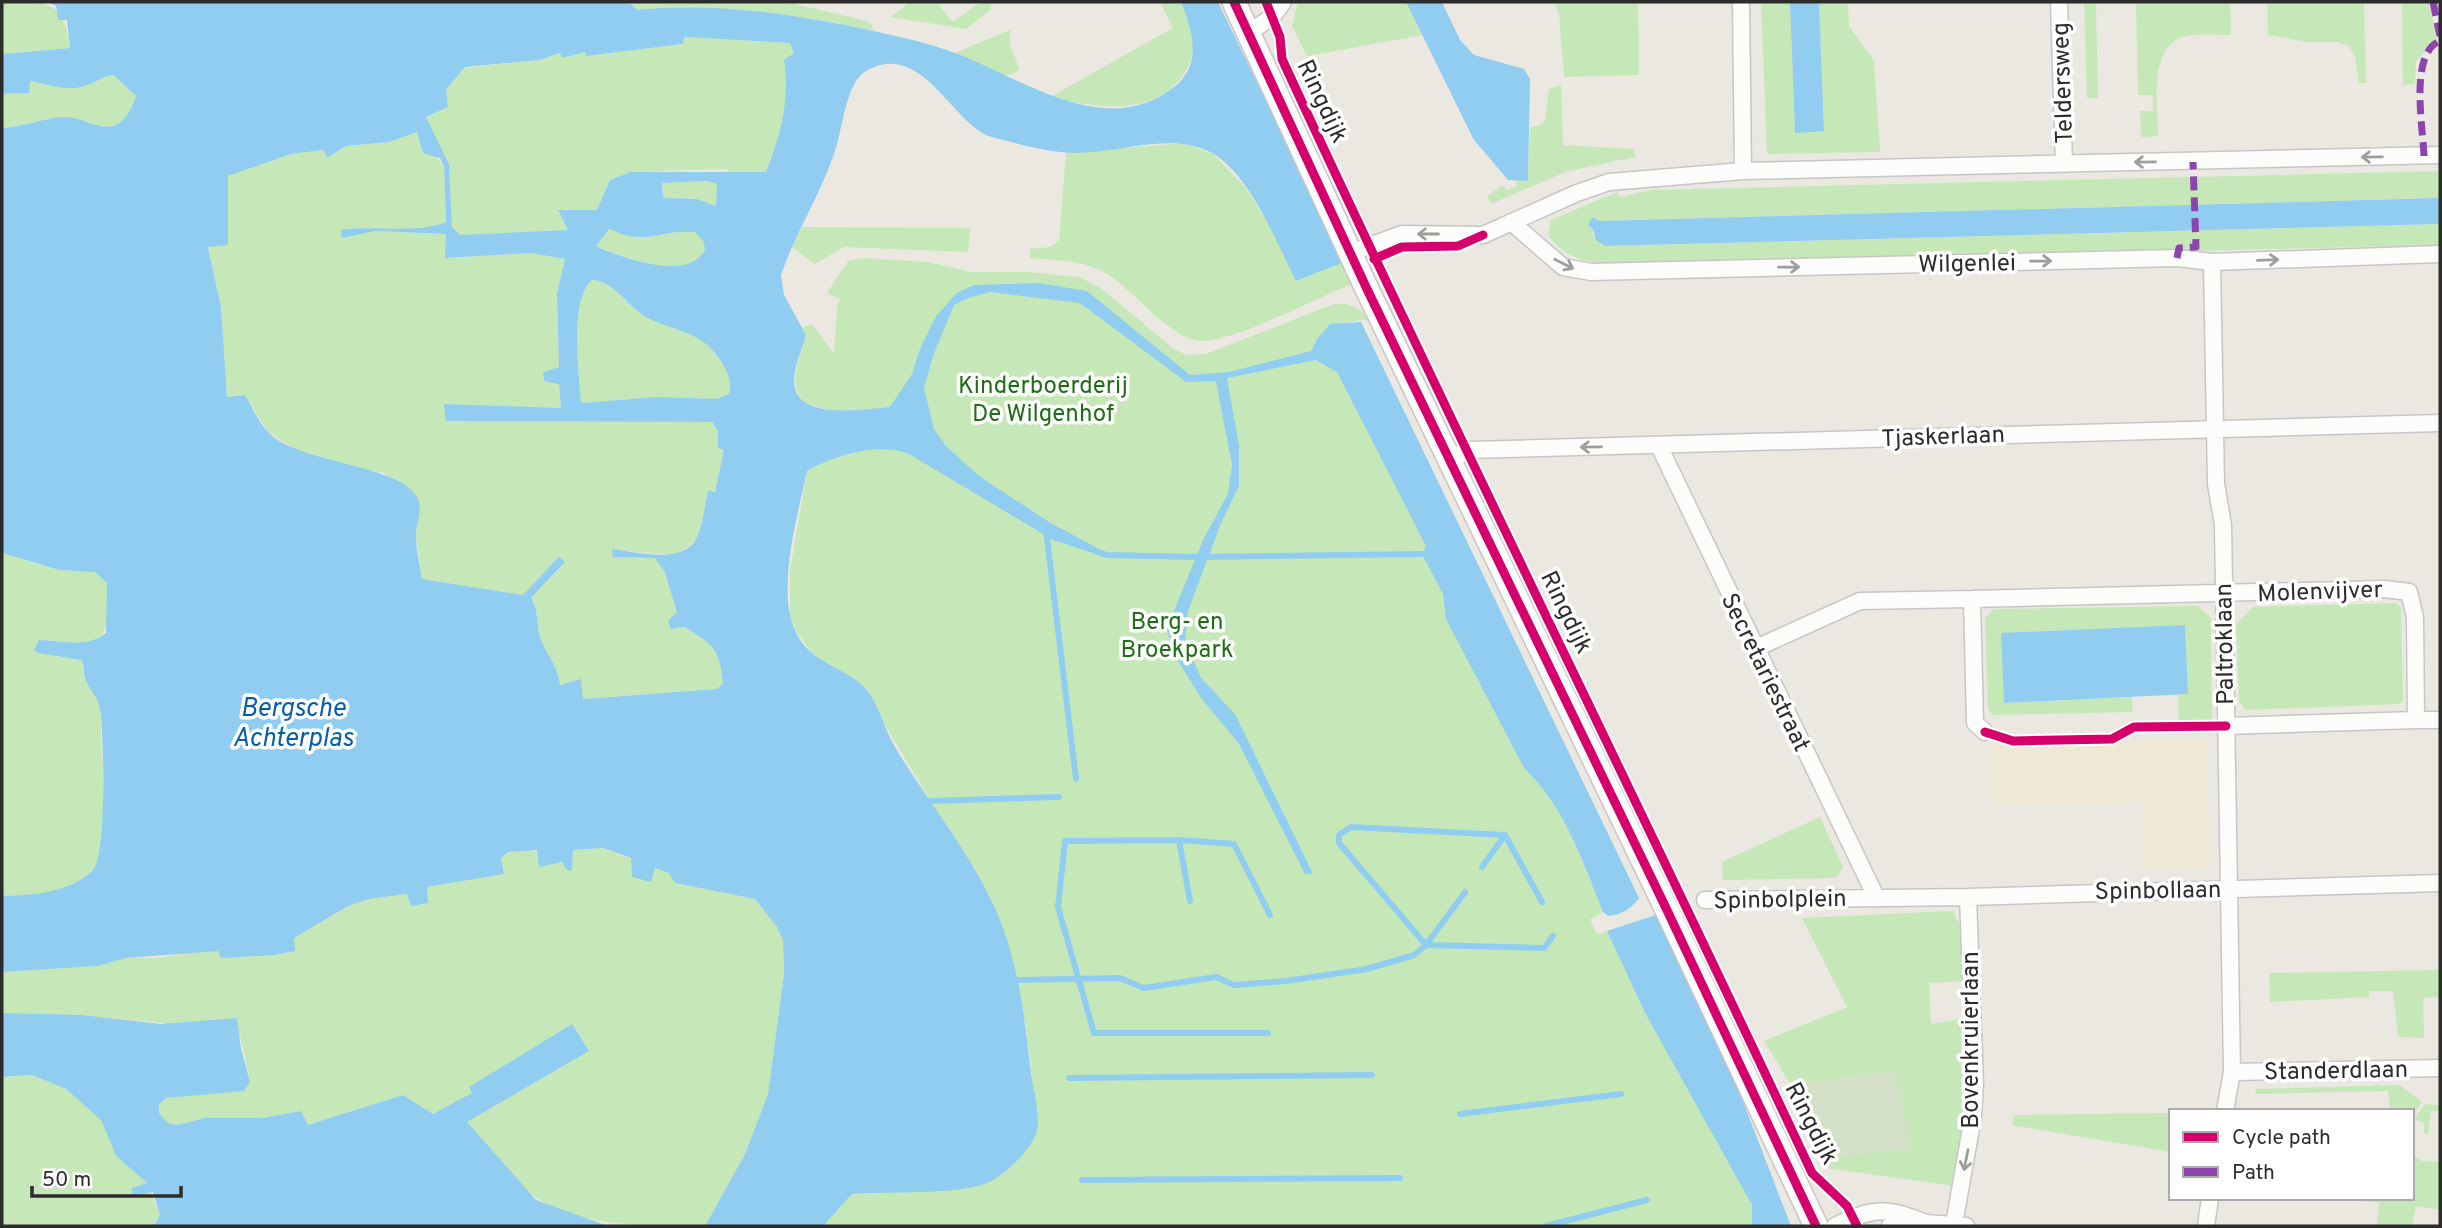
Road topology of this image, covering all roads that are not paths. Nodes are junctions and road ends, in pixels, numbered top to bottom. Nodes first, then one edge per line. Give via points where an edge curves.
1 (1234, 2) edge
2 (1283, 2) edge
3 (1741, 2) edge
4 (2059, 2) edge
5 (1250, 33) junction
6 (2440, 155) edge
7 (2064, 164) junction
8 (1743, 171) junction
9 (1511, 222) junction
10 (1350, 253) junction
11 (2440, 254) edge
12 (2212, 262) junction
13 (2440, 423) edge
14 (2214, 427) junction
15 (1659, 446) junction
16 (1449, 461) junction
17 (2223, 594) junction
18 (1972, 599) junction
19 (1754, 649) junction
20 (2416, 720) junction
21 (2440, 720) edge
22 (2226, 726) junction
23 (1985, 732) dead end
24 (2440, 883) edge
25 (2229, 888) junction
26 (1876, 897) junction
27 (1968, 897) junction
28 (1705, 900) dead end
29 (2440, 1068) edge
30 (2232, 1072) junction
31 (2225, 1109) edge
32 (2210, 1200) edge
33 (1926, 1223) junction
34 (1960, 1225) edge
35 (1815, 1226) edge
36 (1835, 1226) edge
37 (1890, 1226) edge
38 (2206, 1226) edge

1 - 5 street, Ringdijk
2 - 5 street
3 - 8 street
4 - 7 street, Teldersweg
5 - 10 street, Ringdijk
6 -> 7 street
7 - 8 street
8 - 9 street via 1609,183
9 -> 10 street via 1483,234 1395,235
9 -> 12 street, Wilgenlei via 1563,267 1591,272 2177,258
10 - 16 street, Ringdijk
12 -> 11 street, Wilgenlei
12 - 14 street, Paltroklaan
13 - 14 street, Tjaskerlaan
14 - 15 street, Tjaskerlaan
14 - 17 street, Paltroklaan via 2217,499 2223,525
15 -> 16 street, Tjaskerlaan via 1468,450
15 - 19 street, Secretariestraat
16 - 35 street, Ringdijk
17 - 18 street, Molenvijver
17 - 20 street, Molenvijver via 2409,592 2415,617
17 - 22 street, Paltroklaan
18 - 19 street, Molenvijver via 1860,601
18 - 23 street via 1975,723
19 - 26 street, Secretariestraat
20 - 21 street
20 - 22 street
22 - 25 street, Paltroklaan
24 - 25 street, Spinbollaan
25 - 27 street, Spinbollaan
25 - 30 street, Paltroklaan
26 - 27 street, Spinbollaan
26 - 28 street, Spinbolplein
27 -> 34 street, Bovenkruierlaan via 1975,1084
29 - 30 street, Standerdlaan
30 - 31 street, Paltroklaan
32 - 38 street
33 - 34 street
33 - 36 street via 1897,1212 1874,1210
33 - 37 street

